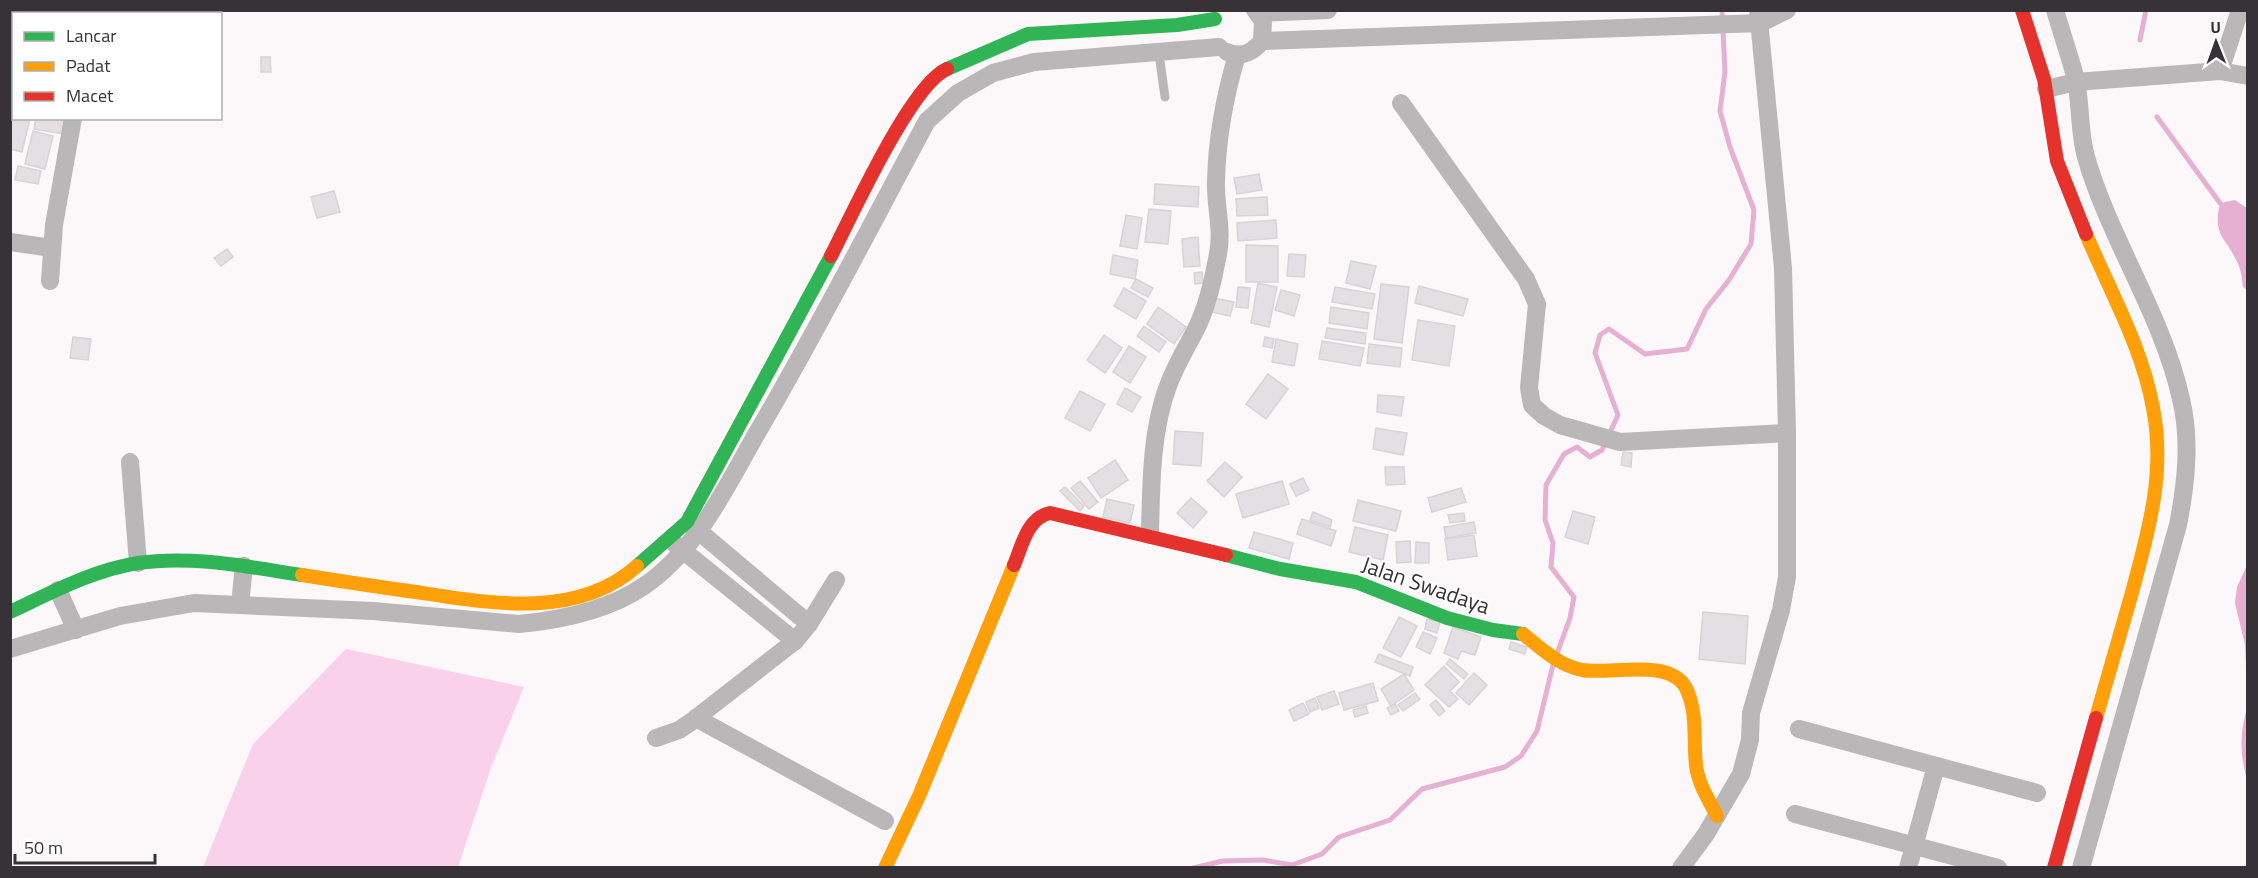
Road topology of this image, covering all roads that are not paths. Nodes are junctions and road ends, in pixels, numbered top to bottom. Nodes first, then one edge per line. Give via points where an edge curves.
1 (1328, 10) edge
2 (1786, 10) edge
3 (2022, 10) edge
4 (2055, 10) edge
5 (2240, 10) edge
6 (1256, 12) edge
7 (1219, 15) edge
8 (1760, 17) edge
9 (1262, 41) junction
10 (1219, 47) junction
11 (1159, 54) junction
12 (1237, 55) junction
13 (2220, 71) junction
14 (2247, 76) edge
15 (2076, 82) junction
16 (2046, 89) junction
17 (1165, 97) dead end
18 (1401, 103) dead end
19 (73, 120) edge
20 (10, 242) edge
21 (52, 248) junction
22 (50, 281) dead end
23 (765, 381) junction
24 (782, 390) junction
25 (1787, 433) junction
26 (130, 462) dead end
27 (692, 526) junction
28 (1150, 535) junction
29 (677, 545) junction
30 (138, 563) junction
31 (244, 566) junction
32 (836, 580) dead end
33 (58, 590) junction
34 (240, 604) junction
35 (10, 612) edge
36 (809, 624) junction
37 (76, 630) junction
38 (795, 641) junction
39 (10, 649) edge
40 (696, 718) junction
41 (1799, 729) dead end
42 (656, 738) dead end
43 (1936, 766) junction
44 (2037, 793) dead end
45 (1795, 814) dead end
46 (1717, 816) junction
47 (885, 821) dead end
48 (1914, 845) junction
49 (885, 867) edge
50 (1681, 867) edge
51 (1908, 867) edge
52 (1998, 867) edge
53 (2054, 867) edge
54 (2081, 867) edge

1 - 6 street
2 - 8 street
3 - 16 street
4 - 15 street
5 - 13 street
6 - 9 street via 1264,31
7 - 10 street via 1214,38
7 - 23 street via 1177,25 1028,34 940,72 911,104
8 - 9 street
8 - 25 street via 1761,62 1783,268
9 - 12 street via 1247,54
10 - 11 street
10 - 12 street
11 - 17 lane
11 - 24 street via 1034,62 993,73 958,93 927,121
12 - 28 street via 1228,84 1217,173 1219,252 1198,325 1165,394 1155,457
13 - 14 street
13 - 15 street
15 - 16 street
15 - 54 street via 2085,156 2170,359 2182,400 2186,443 2186,485 2178,525
16 - 53 street via 2057,162 2142,360 2160,442 2159,484 2152,520
18 - 25 street via 1526,279 1537,304 1529,388 1532,405 1544,416 1560,425 1620,442
19 - 21 street
20 - 21 street
21 - 22 street
23 - 24 lane
23 - 27 street
24 - 27 street via 711,513
25 - 46 street via 1789,554 1785,591 1751,713 1747,756 1735,787
26 - 30 street
27 - 29 street
27 - 36 street
28 - 46 street, Jalan Swadaya via 1280,569 1356,582 1456,620 1523,634 1560,663 1583,670 1651,670 1676,676 1692,706 1700,783
28 - 49 street, Jalan Swadaya via 1050,513 1034,520 919,796
29 - 31 street via 592,592 540,604 492,604
29 - 34 street via 644,586 598,609 543,622 519,624
29 - 38 street
30 - 31 street via 205,561
30 - 33 street
31 - 34 street
32 - 36 street
33 - 35 street
33 - 37 street
34 - 37 street via 166,607
36 - 38 street
37 - 39 street
38 - 40 street
40 - 42 street via 679,730
40 - 47 street
41 - 43 street
43 - 44 street
43 - 48 street
45 - 48 street
46 - 50 street
48 - 51 street
48 - 52 street

